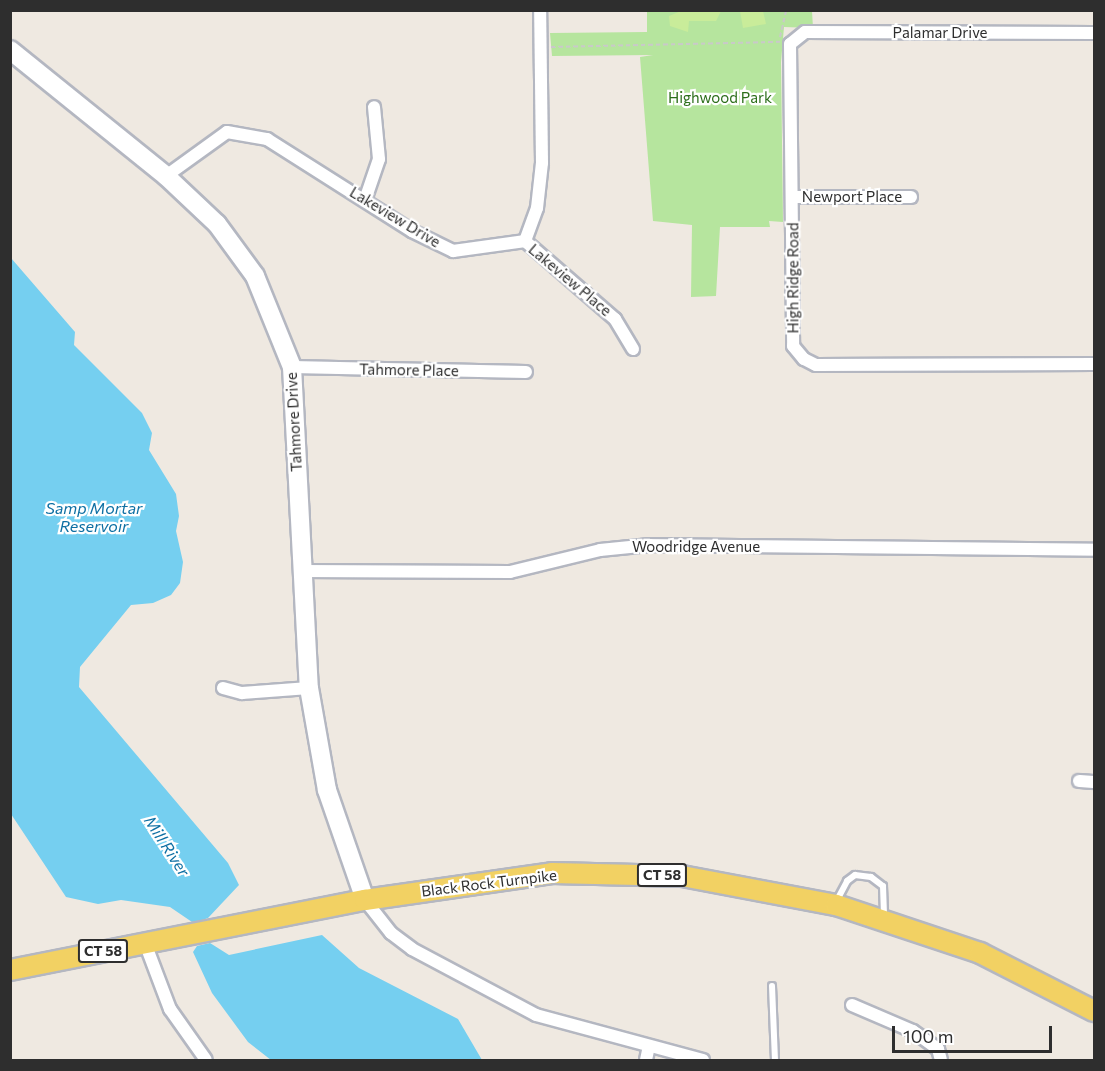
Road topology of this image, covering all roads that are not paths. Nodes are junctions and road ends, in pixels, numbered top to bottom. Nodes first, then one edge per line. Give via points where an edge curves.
1 (540, 10) edge
2 (1095, 33) edge
3 (787, 43) joint
4 (10, 50) edge
5 (375, 107) dead end
6 (166, 176) junction
7 (794, 196) junction
8 (911, 197) dead end
9 (365, 200) junction
10 (525, 241) junction
11 (633, 349) dead end
12 (1095, 364) edge
13 (292, 367) junction
14 (526, 372) dead end
15 (1095, 550) edge
16 (301, 571) junction
17 (223, 688) dead end
18 (309, 688) junction
19 (1079, 782) dead end
20 (1095, 782) edge
21 (364, 900) junction
22 (836, 905) junction
23 (884, 921) junction
24 (145, 943) junction
25 (10, 970) edge
26 (772, 986) dead end
27 (852, 1005) dead end
28 (1095, 1011) edge
29 (649, 1046) junction
30 (206, 1060) edge
31 (646, 1060) edge
32 (702, 1060) edge
33 (775, 1060) edge
34 (941, 1060) edge

1 - 10 street via 542,163 537,208
2 - 3 street, Palamar Drive via 805,32
3 - 7 street, High Ridge Road
4 - 6 street, Tahmore Drive
5 - 9 street via 379,159
6 - 9 street, Lakeview Drive via 226,132 267,139
6 - 13 street, Tahmore Drive via 217,224 255,276
7 - 8 street, Newport Place
7 - 12 street, High Ridge Road via 793,346 804,360 816,365
9 - 10 street, Lakeview Drive via 412,231 453,251
10 - 11 street, Lakeview Place via 615,319
13 - 14 street, Tahmore Place
13 - 16 street, Tahmore Drive
15 - 16 street, Woodridge Avenue via 650,545 600,550 510,573
16 - 18 street, Tahmore Drive
17 - 18 street via 242,693
18 - 21 street, Tahmore Drive via 327,790
19 - 20 street
21 - 22 main road, Black Rock Turnpike / CT 58 via 552,873 682,876
21 - 24 main road, Black Rock Turnpike / CT 58
21 - 29 street via 391,933 412,949 526,1011
22 - 23 main road, Black Rock Turnpike / CT 58
22 - 23 lane via 847,881 855,875 871,877 884,886
23 - 28 main road, Black Rock Turnpike / CT 58 via 981,953
24 - 25 main road, Black Rock Turnpike / CT 58
24 - 30 street via 170,1009
26 - 33 lane
27 - 34 street via 913,1030 938,1049
29 - 31 street
29 - 32 street

